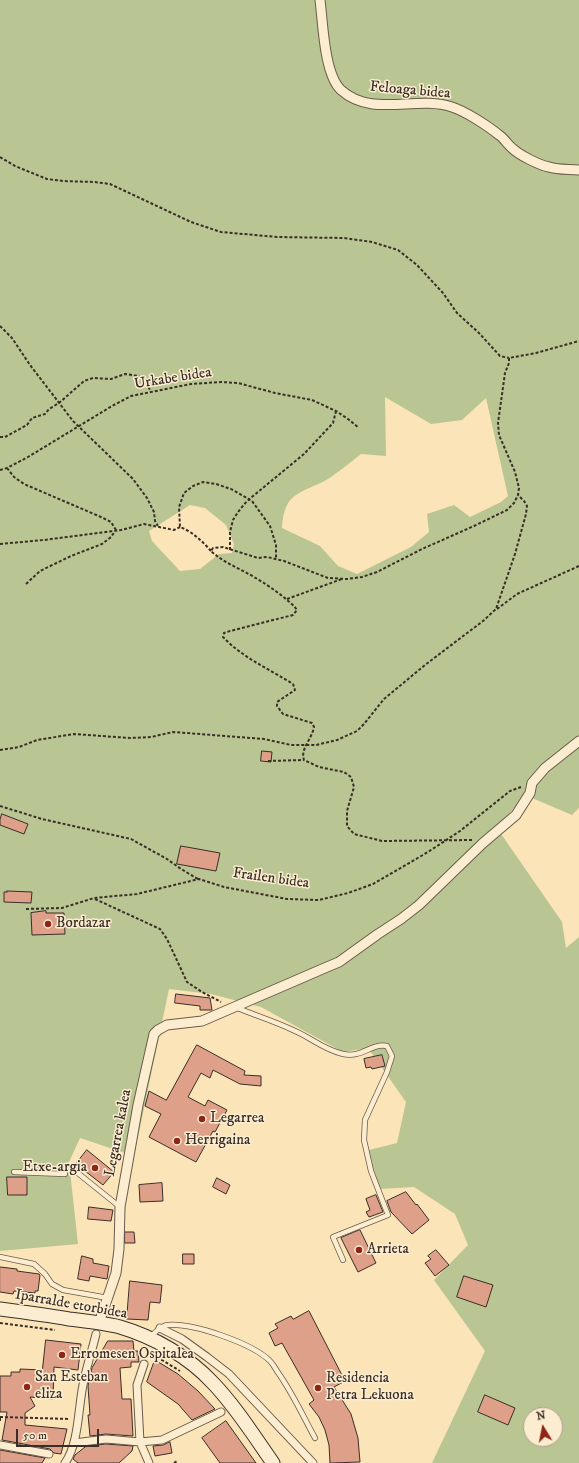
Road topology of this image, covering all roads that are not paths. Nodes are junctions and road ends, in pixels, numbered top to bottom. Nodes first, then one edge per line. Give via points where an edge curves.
1 (320, 0) edge
2 (579, 170) edge
3 (579, 741) edge
4 (235, 1008) junction
5 (74, 1170) dead end
6 (14, 1172) dead end
7 (65, 1174) dead end
8 (120, 1206) junction
9 (0, 1257) edge
10 (343, 1260) dead end
11 (108, 1298) junction
12 (0, 1309) edge
13 (160, 1328) junction
14 (98, 1329) junction
15 (149, 1338) junction
16 (144, 1364) dead end
17 (221, 1412) dead end
18 (315, 1438) dead end
19 (140, 1442) junction
20 (74, 1443) junction
21 (0, 1445) edge
22 (49, 1454) dead end
23 (65, 1463) edge
24 (149, 1463) edge
25 (274, 1463) edge
26 (313, 1463) edge

1 - 2 street, Feloaga bidea via 331,74 340,89 348,95 376,105 435,103 454,107 499,135 513,149 532,160 548,167
3 - 4 street, Legarrea kalea via 545,768 532,783 530,793 516,814 401,919 339,962
4 - 8 street, Legarrea kalea via 202,1021 167,1025 154,1034
4 - 10 lane via 293,1030 330,1050 354,1054 380,1044 387,1046 392,1056 365,1120 364,1140 371,1171 388,1215 333,1237
5 - 8 lane
6 - 7 lane
8 - 11 street, Legarrea kalea via 116,1273
9 - 11 lane via 34,1264 52,1284 63,1290
11 - 14 street, Legarrea kalea
12 - 14 main road, Iparralde etorbidea
13 - 15 lane
13 - 18 lane via 166,1325 215,1332 270,1361 287,1386
13 - 26 street via 182,1339 229,1374
14 - 15 main road, Iparralde etorbidea via 120,1327
14 - 20 street via 83,1384
15 - 25 main road, Iparralde etorbidea via 168,1348 213,1382
16 - 19 street via 137,1385
17 - 19 street via 162,1440
19 - 20 street via 106,1439
19 - 24 street
20 - 23 street
21 - 22 street

